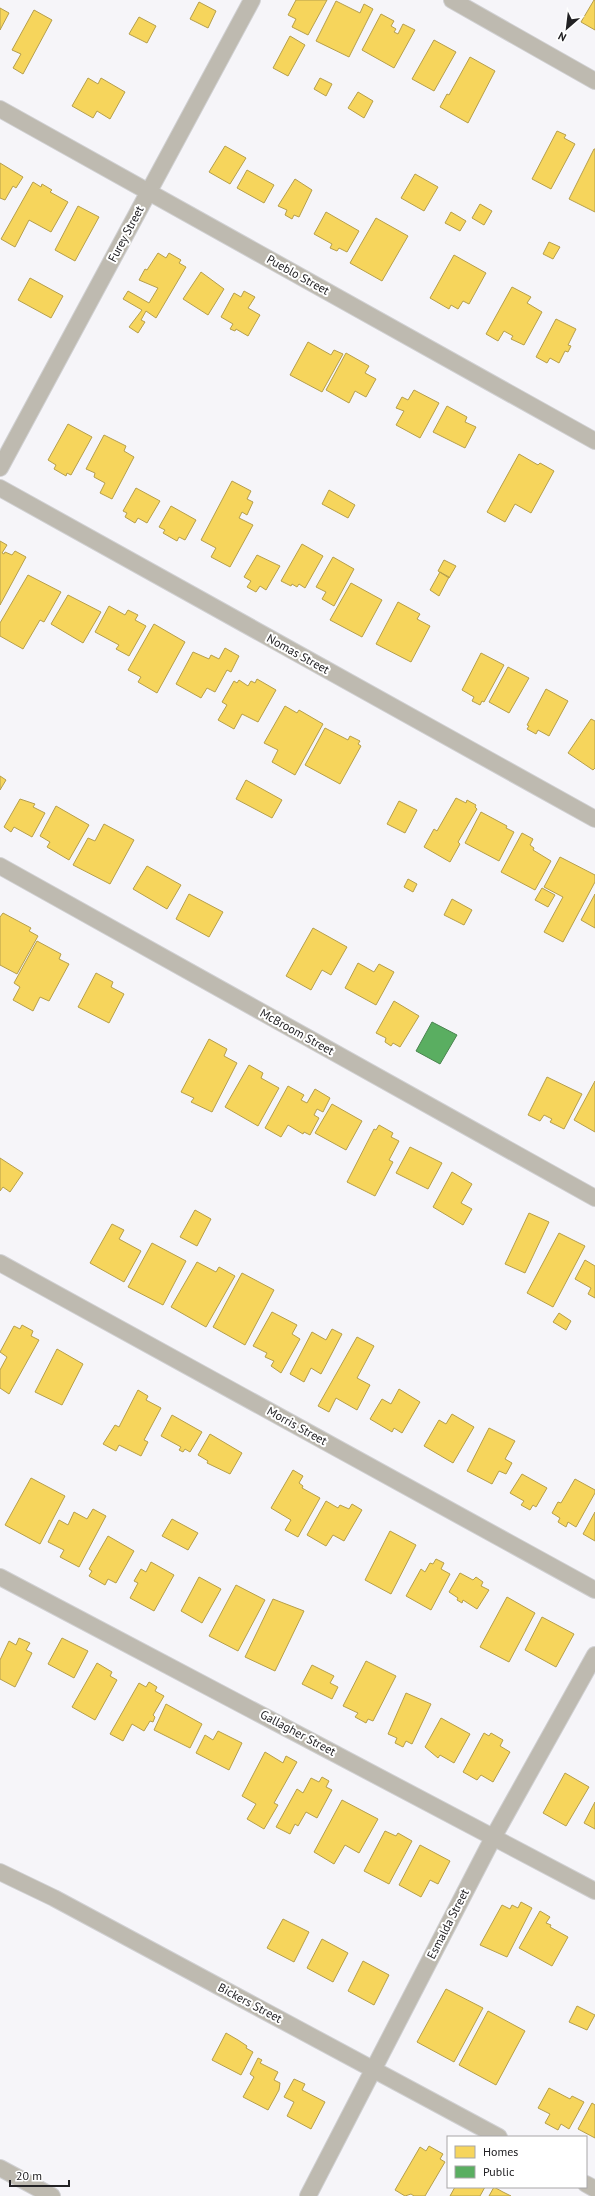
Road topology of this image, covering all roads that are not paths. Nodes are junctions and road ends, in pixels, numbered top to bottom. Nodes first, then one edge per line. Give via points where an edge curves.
1 (252, 0) edge
2 (452, 0) edge
3 (595, 81) edge
4 (0, 108) edge
5 (149, 192) junction
6 (595, 441) edge
7 (0, 468) edge
8 (0, 488) edge
9 (595, 819) edge
10 (0, 866) edge
11 (595, 1198) edge
12 (0, 1263) edge
13 (0, 1577) edge
14 (595, 1590) edge
15 (595, 1655) edge
16 (494, 1836) junction
17 (0, 1872) edge
18 (595, 1891) edge
19 (373, 2070) junction
20 (497, 2136) edge
21 (0, 2168) edge
22 (52, 2196) edge
23 (308, 2196) edge

1 - 5 street, Furey Street
2 - 3 street
4 - 5 street, Pueblo Street
5 - 6 street, Pueblo Street
5 - 7 street, Furey Street
8 - 9 street, Nomas Street
10 - 11 street, McBroom Street
12 - 14 street, Morris Street
13 - 16 street, Gallagher Street
15 - 16 street, Esmalda Street
16 - 18 street, Gallagher Street
16 - 19 street, Esmalda Street
17 - 19 street, Bickers Street via 54,1898
19 - 20 street, Bickers Street
19 - 23 street, Esmalda Street
21 - 22 street

